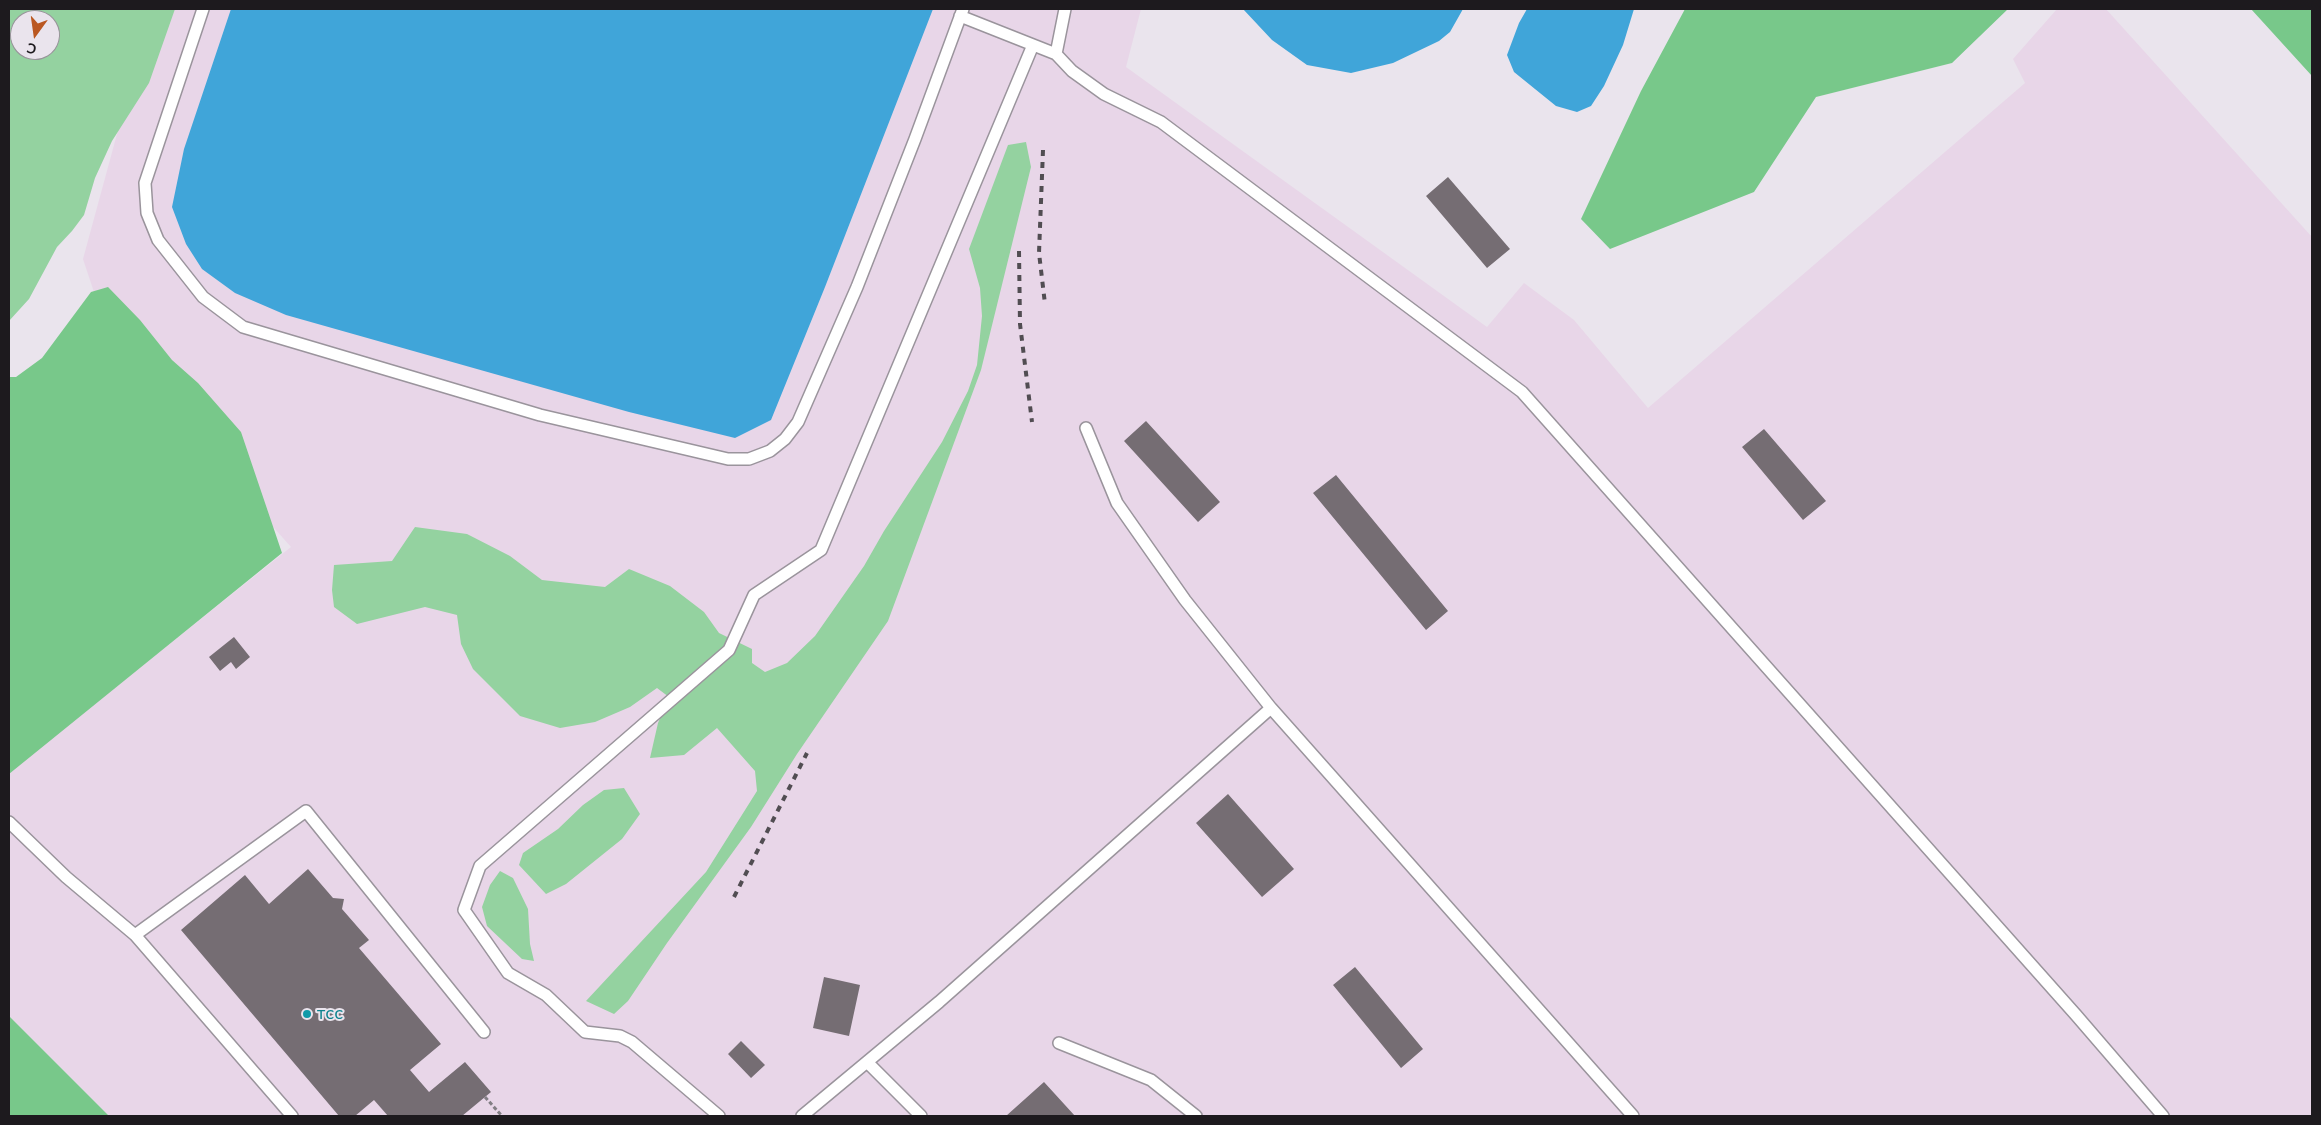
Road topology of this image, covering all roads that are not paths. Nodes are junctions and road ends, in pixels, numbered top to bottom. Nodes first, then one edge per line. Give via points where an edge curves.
1 (203, 9) edge
2 (1065, 9) edge
3 (962, 13) edge
4 (1033, 45) junction
5 (1056, 54) junction
6 (1086, 428) dead end
7 (1271, 708) junction
8 (9, 822) edge
9 (135, 935) junction
10 (484, 1032) dead end
11 (1059, 1043) dead end
12 (868, 1062) junction
13 (292, 1116) edge
14 (719, 1116) edge
15 (802, 1116) edge
16 (921, 1116) edge
17 (1196, 1116) edge
18 (1634, 1116) edge
19 (2163, 1116) edge

1 - 3 lane via 145,183 146,213 158,240 203,297 243,327 540,415 728,459 749,459 770,451 798,422 857,287
2 - 5 lane
3 - 4 lane
4 - 5 lane
4 - 14 lane via 821,550 754,595 729,650 480,866 464,910 508,973 546,995 585,1032 620,1036 632,1042
5 - 19 lane via 1072,71 1104,94 1161,122 1522,392
6 - 7 lane via 1117,503 1185,600
7 - 12 lane
7 - 18 lane
8 - 9 lane via 66,877
9 - 10 lane via 306,811
9 - 13 lane
11 - 17 lane via 1151,1080
12 - 15 lane
12 - 16 lane

